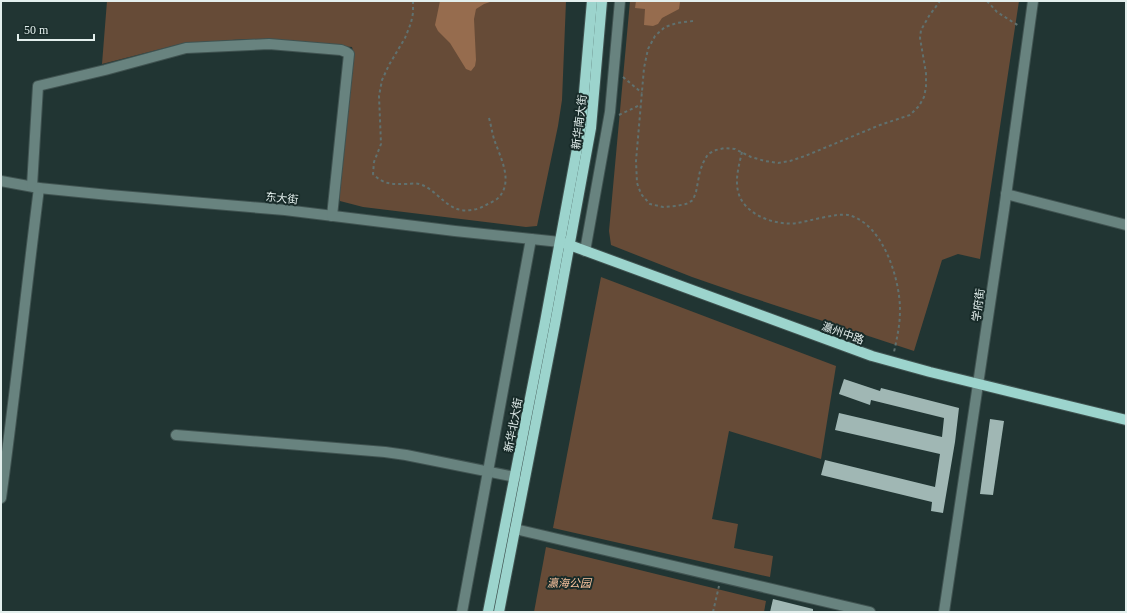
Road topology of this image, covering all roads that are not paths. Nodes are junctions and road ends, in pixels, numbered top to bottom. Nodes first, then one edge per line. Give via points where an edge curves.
1 (592, 1) edge
2 (602, 1) edge
3 (620, 1) edge
4 (1033, 1) edge
5 (1, 181) edge
6 (35, 187) junction
7 (1006, 194) junction
8 (332, 216) junction
9 (1126, 225) edge
10 (531, 239) junction
11 (560, 242) junction
12 (570, 245) junction
13 (585, 251) junction
14 (978, 384) junction
15 (1126, 420) edge
16 (176, 435) dead end
17 (488, 472) junction
18 (515, 477) junction
19 (1, 498) edge
20 (515, 529) junction
21 (462, 612) edge
22 (488, 612) edge
23 (499, 612) edge
24 (870, 612) edge
25 (944, 612) edge

1 - 11 main road, 新华南大街 via 581,127
2 - 12 main road, 新华南大街 via 591,128
3 - 13 street via 609,120
4 - 7 street, 学府街
5 - 6 street, 东大街
6 - 8 street, 东大街
6 - 8 street via 38,86 186,48 269,44 341,50 348,54
6 - 19 street
7 - 9 street
7 - 14 street, 学府街
8 - 10 street, 东大街
10 - 11 street, 东大街
10 - 17 street
11 - 12 main road, 瀛州中路
11 - 18 main road, 新华北大街
12 - 13 main road, 瀛州中路
12 - 20 main road, 新华北大街
13 - 14 main road, 瀛州中路 via 872,356
14 - 15 main road, 瀛州中路
14 - 25 street, 学府街
16 - 17 street via 385,452
17 - 18 street
17 - 21 street
18 - 22 main road, 新华北大街
20 - 23 main road, 新华北大街
20 - 24 street

